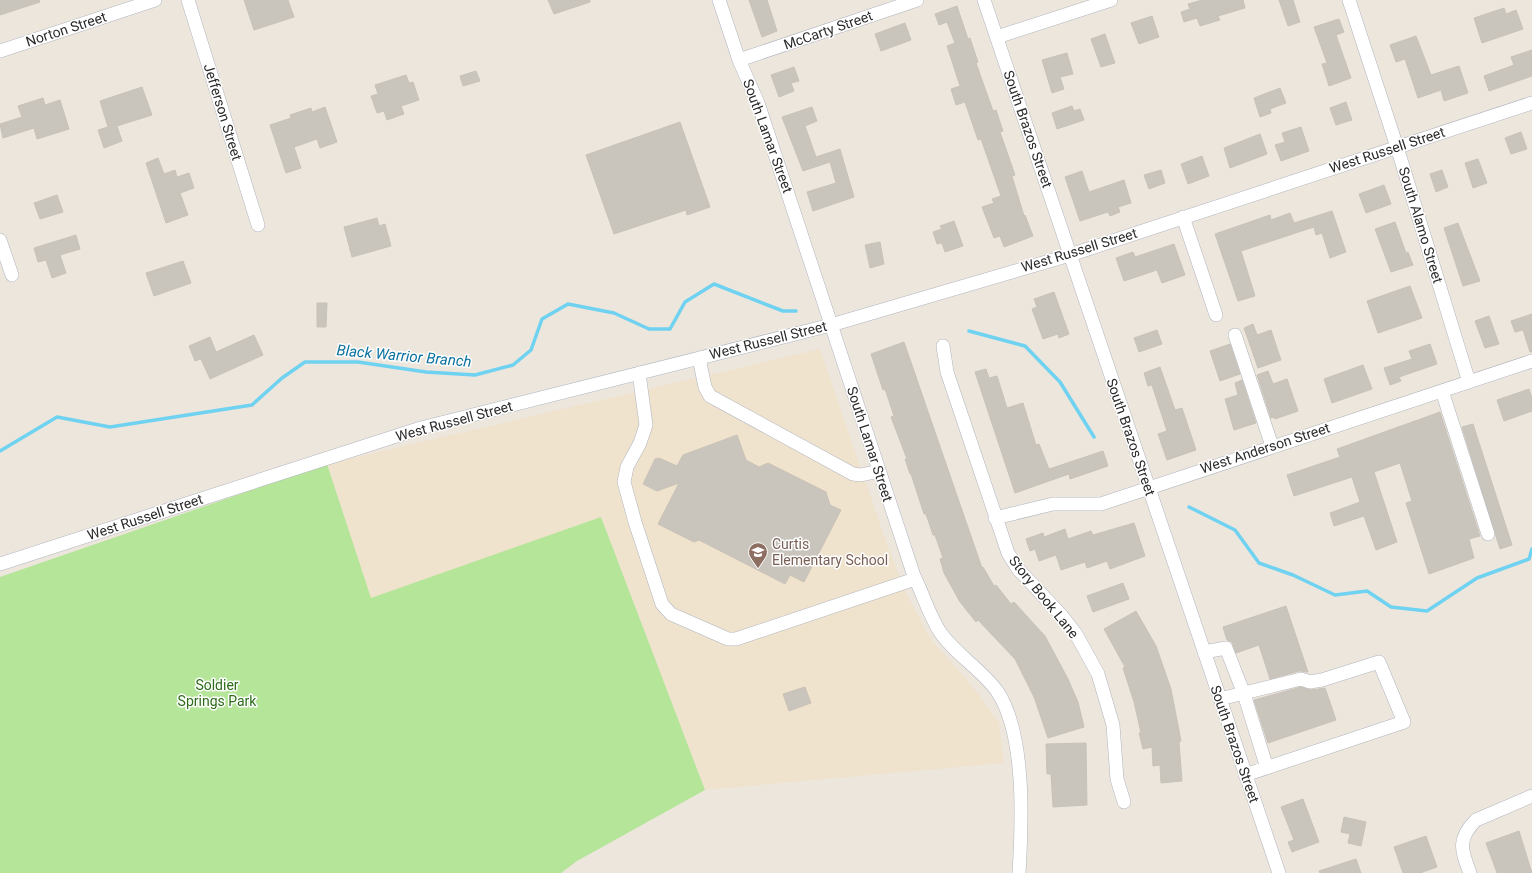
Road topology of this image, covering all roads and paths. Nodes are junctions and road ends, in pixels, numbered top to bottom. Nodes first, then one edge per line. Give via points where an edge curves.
1 (155, 0) edge
2 (188, 0) edge
3 (719, 0) edge
4 (917, 0) edge
5 (984, 0) edge
6 (1111, 0) edge
7 (1349, 0) edge
8 (997, 37) junction
9 (0, 51) edge
10 (740, 60) junction
11 (1532, 103) edge
12 (1397, 147) junction
13 (1183, 217) junction
14 (258, 225) dead end
15 (0, 240) edge
16 (1070, 254) junction
17 (12, 275) dead end
18 (1216, 314) dead end
19 (831, 324) junction
20 (1235, 335) dead end
21 (943, 346) dead end
22 (699, 358) junction
23 (1532, 361) edge
24 (639, 373) junction
25 (1469, 382) junction
26 (1442, 391) junction
27 (1272, 446) junction
28 (879, 471) junction
29 (1148, 486) junction
30 (995, 518) junction
31 (1488, 534) dead end
32 (0, 564) edge
33 (916, 578) junction
34 (1204, 652) junction
35 (1244, 694) junction
36 (1220, 699) junction
37 (1267, 768) junction
38 (1245, 775) junction
39 (1532, 796) edge
40 (1124, 802) dead end
41 (1019, 873) edge
42 (1278, 873) edge
43 (1470, 873) edge

1 - 9 street, Norton Street
2 - 14 street, Jefferson Street
3 - 10 street, South Lamar Street
4 - 10 street, McCarty Street
5 - 8 street, South Brazos Street
6 - 8 street
7 - 12 street, South Alamo Street
8 - 16 street, South Brazos Street
10 - 19 street, South Lamar Street via 758,103
11 - 12 street, West Russell Street
12 - 13 street, West Russell Street
12 - 25 street, South Alamo Street
13 - 16 street, West Russell Street
13 - 18 street
15 - 17 street
16 - 19 street, West Russell Street
16 - 29 street, South Brazos Street
19 - 22 street, West Russell Street
19 - 28 street, South Lamar Street
20 - 27 street
21 - 30 street, Story Book Lane via 946,372
22 - 24 street, West Russell Street
22 - 28 street via 705,387 710,396 853,474
23 - 25 street, West Anderson Street
24 - 32 street, West Russell Street via 421,428
24 - 33 street via 646,425 627,467 624,482 634,522 662,604 671,614 728,639 736,639
25 - 26 street, West Anderson Street
26 - 27 street, West Anderson Street
26 - 31 street
27 - 29 street, West Anderson Street
28 - 33 street, South Lamar Street
29 - 30 street, West Anderson Street via 1101,504 1053,504
29 - 34 street, South Brazos Street
30 - 40 street, Story Book Lane via 1008,553 1018,569 1076,634 1098,674 1113,725 1116,779
33 - 41 street, South Lamar Street via 940,632 997,691 1012,724 1018,763 1021,841
34 - 35 street via 1226,648
34 - 36 street, South Brazos Street
35 - 36 street
35 - 37 street
35 - 37 street via 1301,679 1310,682 1322,680 1379,662 1404,722
36 - 38 street, South Brazos Street
37 - 38 street
38 - 42 street, South Brazos Street
39 - 43 street via 1476,820 1471,826 1462,839 1462,848

